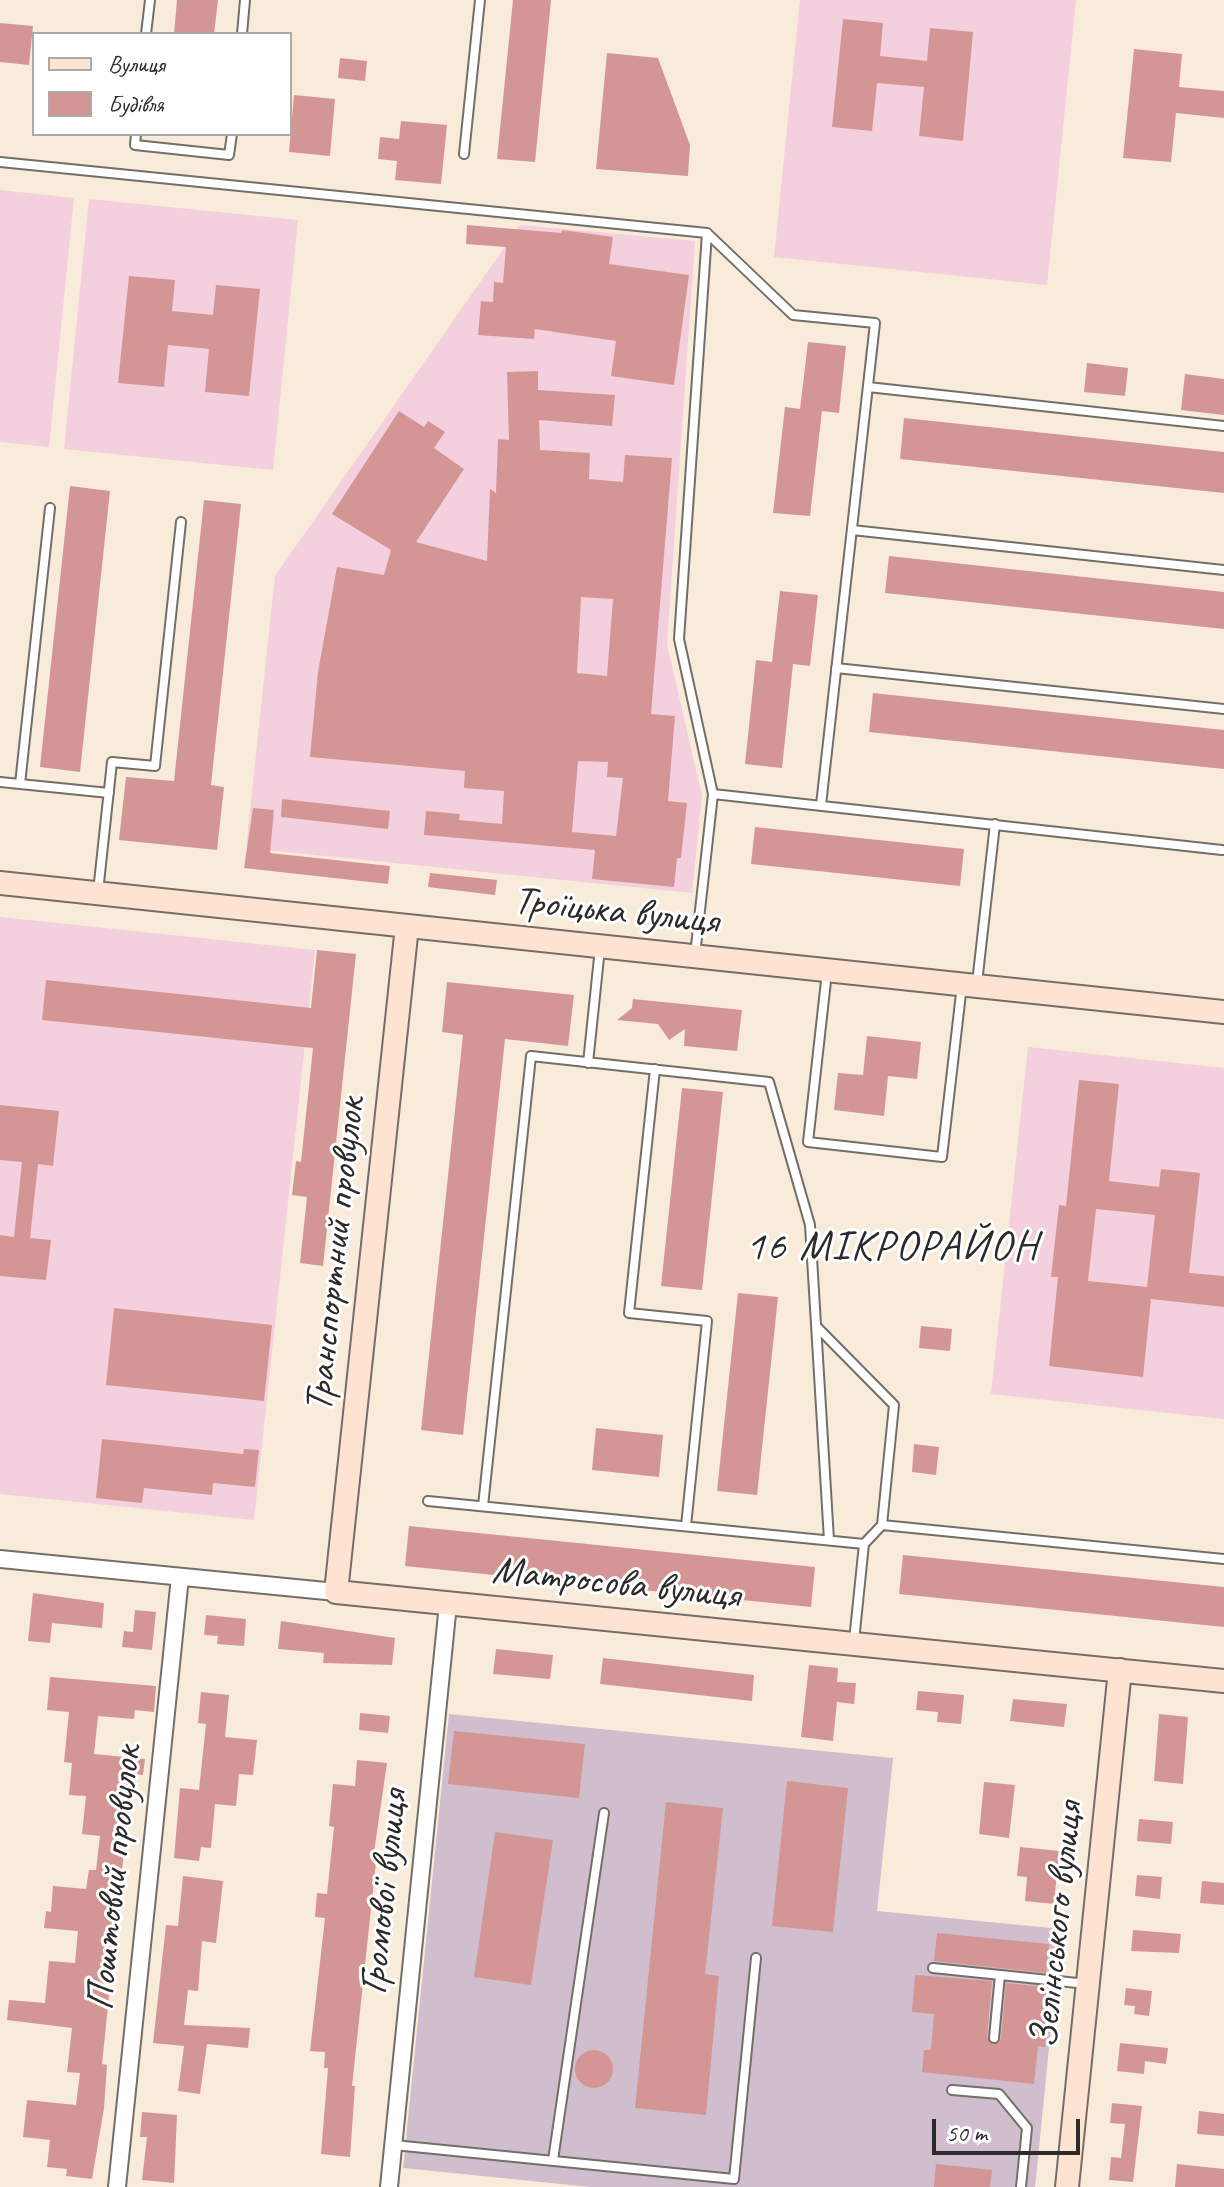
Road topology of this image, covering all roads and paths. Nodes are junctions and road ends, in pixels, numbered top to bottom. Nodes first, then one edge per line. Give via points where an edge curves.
1 (150, 0) edge
2 (245, 0) edge
3 (480, 0) edge
4 (146, 32) edge
5 (242, 32) edge
6 (136, 136) edge
7 (232, 136) edge
8 (464, 154) dead end
9 (0, 162) edge
10 (707, 233) junction
11 (868, 387) junction
12 (1224, 426) edge
13 (50, 508) dead end
14 (181, 522) dead end
15 (852, 530) junction
16 (1224, 570) edge
17 (836, 668) junction
18 (1224, 709) edge
19 (0, 782) edge
20 (20, 784) junction
21 (109, 793) junction
22 (713, 794) junction
23 (821, 805) junction
24 (995, 824) junction
25 (1222, 850) dead end
26 (0, 883) edge
27 (98, 893) junction
28 (407, 926) junction
29 (600, 946) junction
30 (695, 956) junction
31 (827, 970) junction
32 (969, 985) junction
33 (1224, 1012) edge
34 (588, 1063) junction
35 (655, 1069) junction
36 (816, 1327) junction
37 (428, 1501) dead end
38 (483, 1506) junction
39 (882, 1525) junction
40 (686, 1526) junction
41 (829, 1540) junction
42 (864, 1544) junction
43 (0, 1559) edge
44 (1224, 1559) edge
45 (180, 1577) junction
46 (336, 1592) junction
47 (448, 1604) junction
48 (854, 1644) junction
49 (1120, 1670) junction
50 (1224, 1681) edge
51 (604, 1813) dead end
52 (756, 1958) dead end
53 (933, 1968) dead end
54 (1000, 1975) junction
55 (1088, 1984) junction
56 (994, 2038) dead end
57 (952, 2090) dead end
58 (393, 2144) junction
59 (553, 2160) junction
60 (117, 2187) edge
61 (389, 2187) edge
62 (1021, 2187) edge
63 (1067, 2187) edge

1 - 4 lane
2 - 5 lane
3 - 8 lane
6 - 7 lane via 135,145 229,155
9 - 10 lane
10 - 11 lane via 793,315 875,323
10 - 22 lane via 679,639
11 - 12 lane
11 - 15 lane
13 - 20 lane
14 - 21 lane via 155,766 112,762
15 - 16 lane
15 - 17 lane
17 - 18 lane
17 - 23 lane
19 - 20 lane
20 - 21 lane
21 - 27 lane
22 - 23 lane
22 - 30 lane
23 - 24 lane
24 - 25 lane
24 - 32 lane
26 - 27 street, Троїцька вулиця
27 - 28 street, Троїцька вулиця
28 - 29 street, Троїцька вулиця
28 - 46 street, Транспортний провулок
29 - 30 street, Троїцька вулиця
29 - 34 lane
30 - 31 street, Троїцька вулиця
31 - 32 street, Троїцька вулиця
31 - 32 lane via 808,1142 942,1157
32 - 33 street, Троїцька вулиця
34 - 35 lane
34 - 38 lane via 531,1056
35 - 36 lane via 769,1082 810,1225
35 - 40 lane via 629,1313 707,1321
36 - 39 lane via 894,1405
36 - 41 lane
37 - 38 lane
38 - 40 lane
39 - 42 lane
39 - 44 lane
40 - 41 lane
41 - 42 lane
42 - 48 lane
43 - 45 street, Матросова вулиця
45 - 46 street, Матросова вулиця
45 - 60 street, Поштовий провулок
46 - 47 street, Матросова вулиця
47 - 48 street, Матросова вулиця
47 - 58 street, Громової вулиця
48 - 49 street, Матросова вулиця
49 - 50 street, Матросова вулиця
49 - 55 street, Зелінського вулиця
51 - 59 lane
52 - 59 lane via 734,2179
53 - 54 lane
54 - 55 lane
54 - 56 lane
55 - 63 street, Зелінського вулиця
57 - 62 lane via 999,2094 1027,2128
58 - 59 lane
58 - 61 street, Громової вулиця

